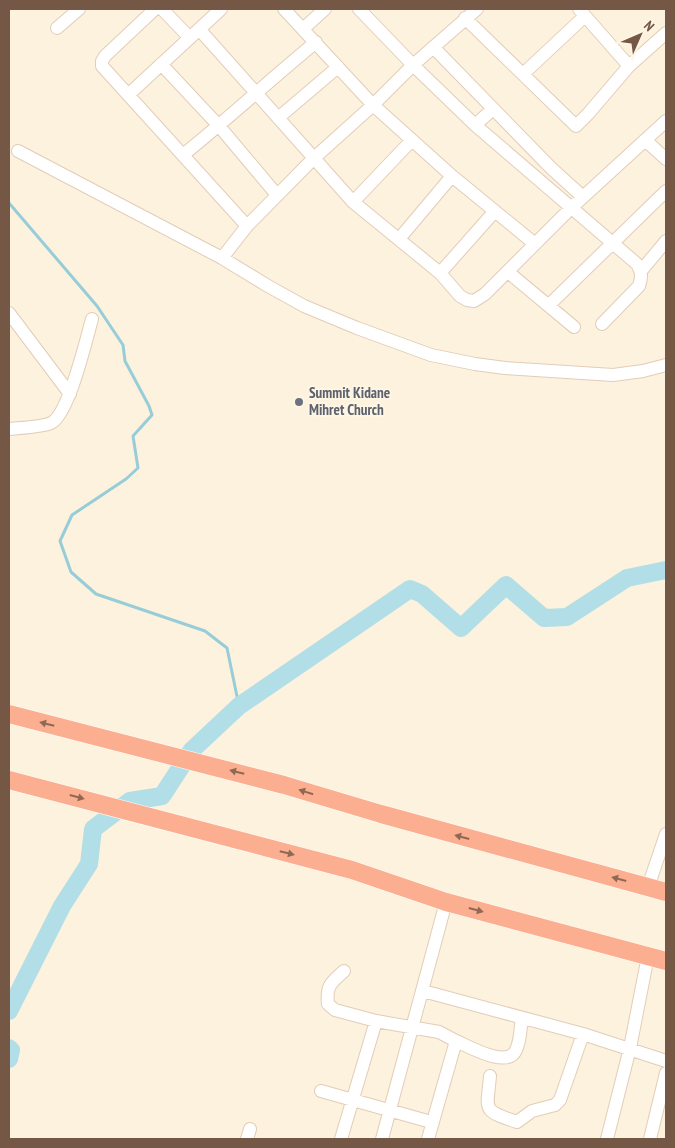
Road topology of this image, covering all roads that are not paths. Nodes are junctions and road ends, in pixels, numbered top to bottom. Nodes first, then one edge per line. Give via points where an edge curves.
1 (79, 9) edge
2 (155, 9) edge
3 (221, 9) edge
4 (284, 9) edge
5 (326, 9) edge
6 (359, 9) edge
7 (477, 9) edge
8 (582, 12) edge
9 (465, 18) junction
10 (57, 28) dead end
11 (304, 28) junction
12 (194, 33) junction
13 (666, 33) edge
14 (316, 42) junction
15 (434, 47) junction
16 (161, 64) junction
17 (413, 66) junction
18 (629, 66) junction
19 (338, 67) junction
20 (523, 74) junction
21 (256, 92) junction
22 (128, 95) junction
23 (373, 105) junction
24 (493, 109) junction
25 (278, 118) junction
26 (666, 122) edge
27 (475, 125) junction
28 (219, 126) junction
29 (412, 140) junction
30 (645, 140) junction
31 (18, 151) dead end
32 (183, 155) junction
33 (313, 159) junction
34 (666, 159) edge
35 (452, 176) junction
36 (666, 191) edge
37 (277, 195) junction
38 (583, 198) junction
39 (353, 202) junction
40 (572, 208) junction
41 (495, 212) junction
42 (247, 226) junction
43 (399, 240) junction
44 (666, 241) edge
45 (612, 243) junction
46 (535, 244) junction
47 (222, 258) junction
48 (641, 271) junction
49 (508, 272) junction
50 (440, 273) junction
51 (549, 306) junction
52 (9, 313) edge
53 (92, 319) dead end
54 (602, 324) dead end
55 (574, 327) dead end
56 (666, 365) edge
57 (70, 394) junction
58 (9, 428) edge
59 (9, 714) edge
60 (9, 780) edge
61 (666, 834) edge
62 (648, 887) junction
63 (666, 892) edge
64 (446, 902) junction
65 (648, 956) junction
66 (666, 961) edge
67 (344, 970) dead end
68 (423, 990) junction
69 (522, 1018) junction
70 (376, 1021) junction
71 (411, 1028) junction
72 (583, 1034) junction
73 (456, 1041) junction
74 (630, 1048) junction
75 (666, 1061) edge
76 (666, 1072) edge
77 (490, 1076) dead end
78 (321, 1091) dead end
79 (663, 1099) edge
80 (354, 1100) junction
81 (390, 1109) junction
82 (432, 1122) junction
83 (341, 1139) edge
84 (382, 1139) edge
85 (428, 1139) edge
86 (607, 1139) edge
87 (650, 1139) edge

1 - 10 street
2 - 12 street
2 - 22 street via 102,61 102,66
3 - 12 street
4 - 11 street
5 - 11 street
6 - 17 street
7 - 9 street
8 - 18 street
8 - 20 street
9 - 15 street
9 - 20 street
11 - 14 street
12 - 16 street
12 - 21 street
13 - 18 street
14 - 19 street
14 - 21 street
15 - 17 street
15 - 24 street
16 - 22 street
16 - 28 street
17 - 23 street
17 - 27 street
18 - 20 street via 576,126
19 - 23 street
19 - 25 street
21 - 25 street
21 - 28 street
22 - 32 street
23 - 29 street
23 - 33 street
24 - 27 street
24 - 38 street
25 - 33 street
26 - 30 street
27 - 40 street
28 - 32 street
28 - 37 street
29 - 35 street
29 - 39 street
30 - 34 street
30 - 38 street
31 - 47 street
32 - 42 street
33 - 37 street
33 - 39 street
35 - 41 street
35 - 43 street
36 - 45 street
37 - 42 street
38 - 40 street
39 - 43 street
40 - 45 street
40 - 46 street
41 - 46 street
41 - 50 street
42 - 47 street
43 - 50 street
44 - 48 street
45 - 48 street
45 - 51 street
46 - 49 street
47 - 56 street via 304,306 430,355 505,368 613,375
48 - 54 street via 639,286
49 - 50 street via 474,301 460,296
49 - 51 street
51 - 55 street
52 - 57 street
53 - 57 street
57 - 58 street via 60,415 51,423
62 -> 59 highway via 284,785
60 -> 64 highway via 352,870
61 - 62 street
62 - 63 highway
64 -> 65 highway
64 - 68 street
65 - 66 highway
65 - 74 street
67 - 70 street via 329,985 328,1004 335,1010
68 - 69 street
68 - 71 street
69 - 72 street
69 - 73 street via 516,1051 507,1059
70 - 71 street
70 - 80 street
71 - 73 street via 439,1032
71 - 81 street
72 - 74 street
72 - 77 street via 560,1100 555,1105 532,1111 517,1122 491,1113 488,1107
73 - 82 street
74 - 75 street
74 - 86 street
76 - 79 street
78 - 80 street
79 - 87 street
80 - 81 street
80 - 83 street
81 - 82 street
81 - 84 street
82 - 85 street

